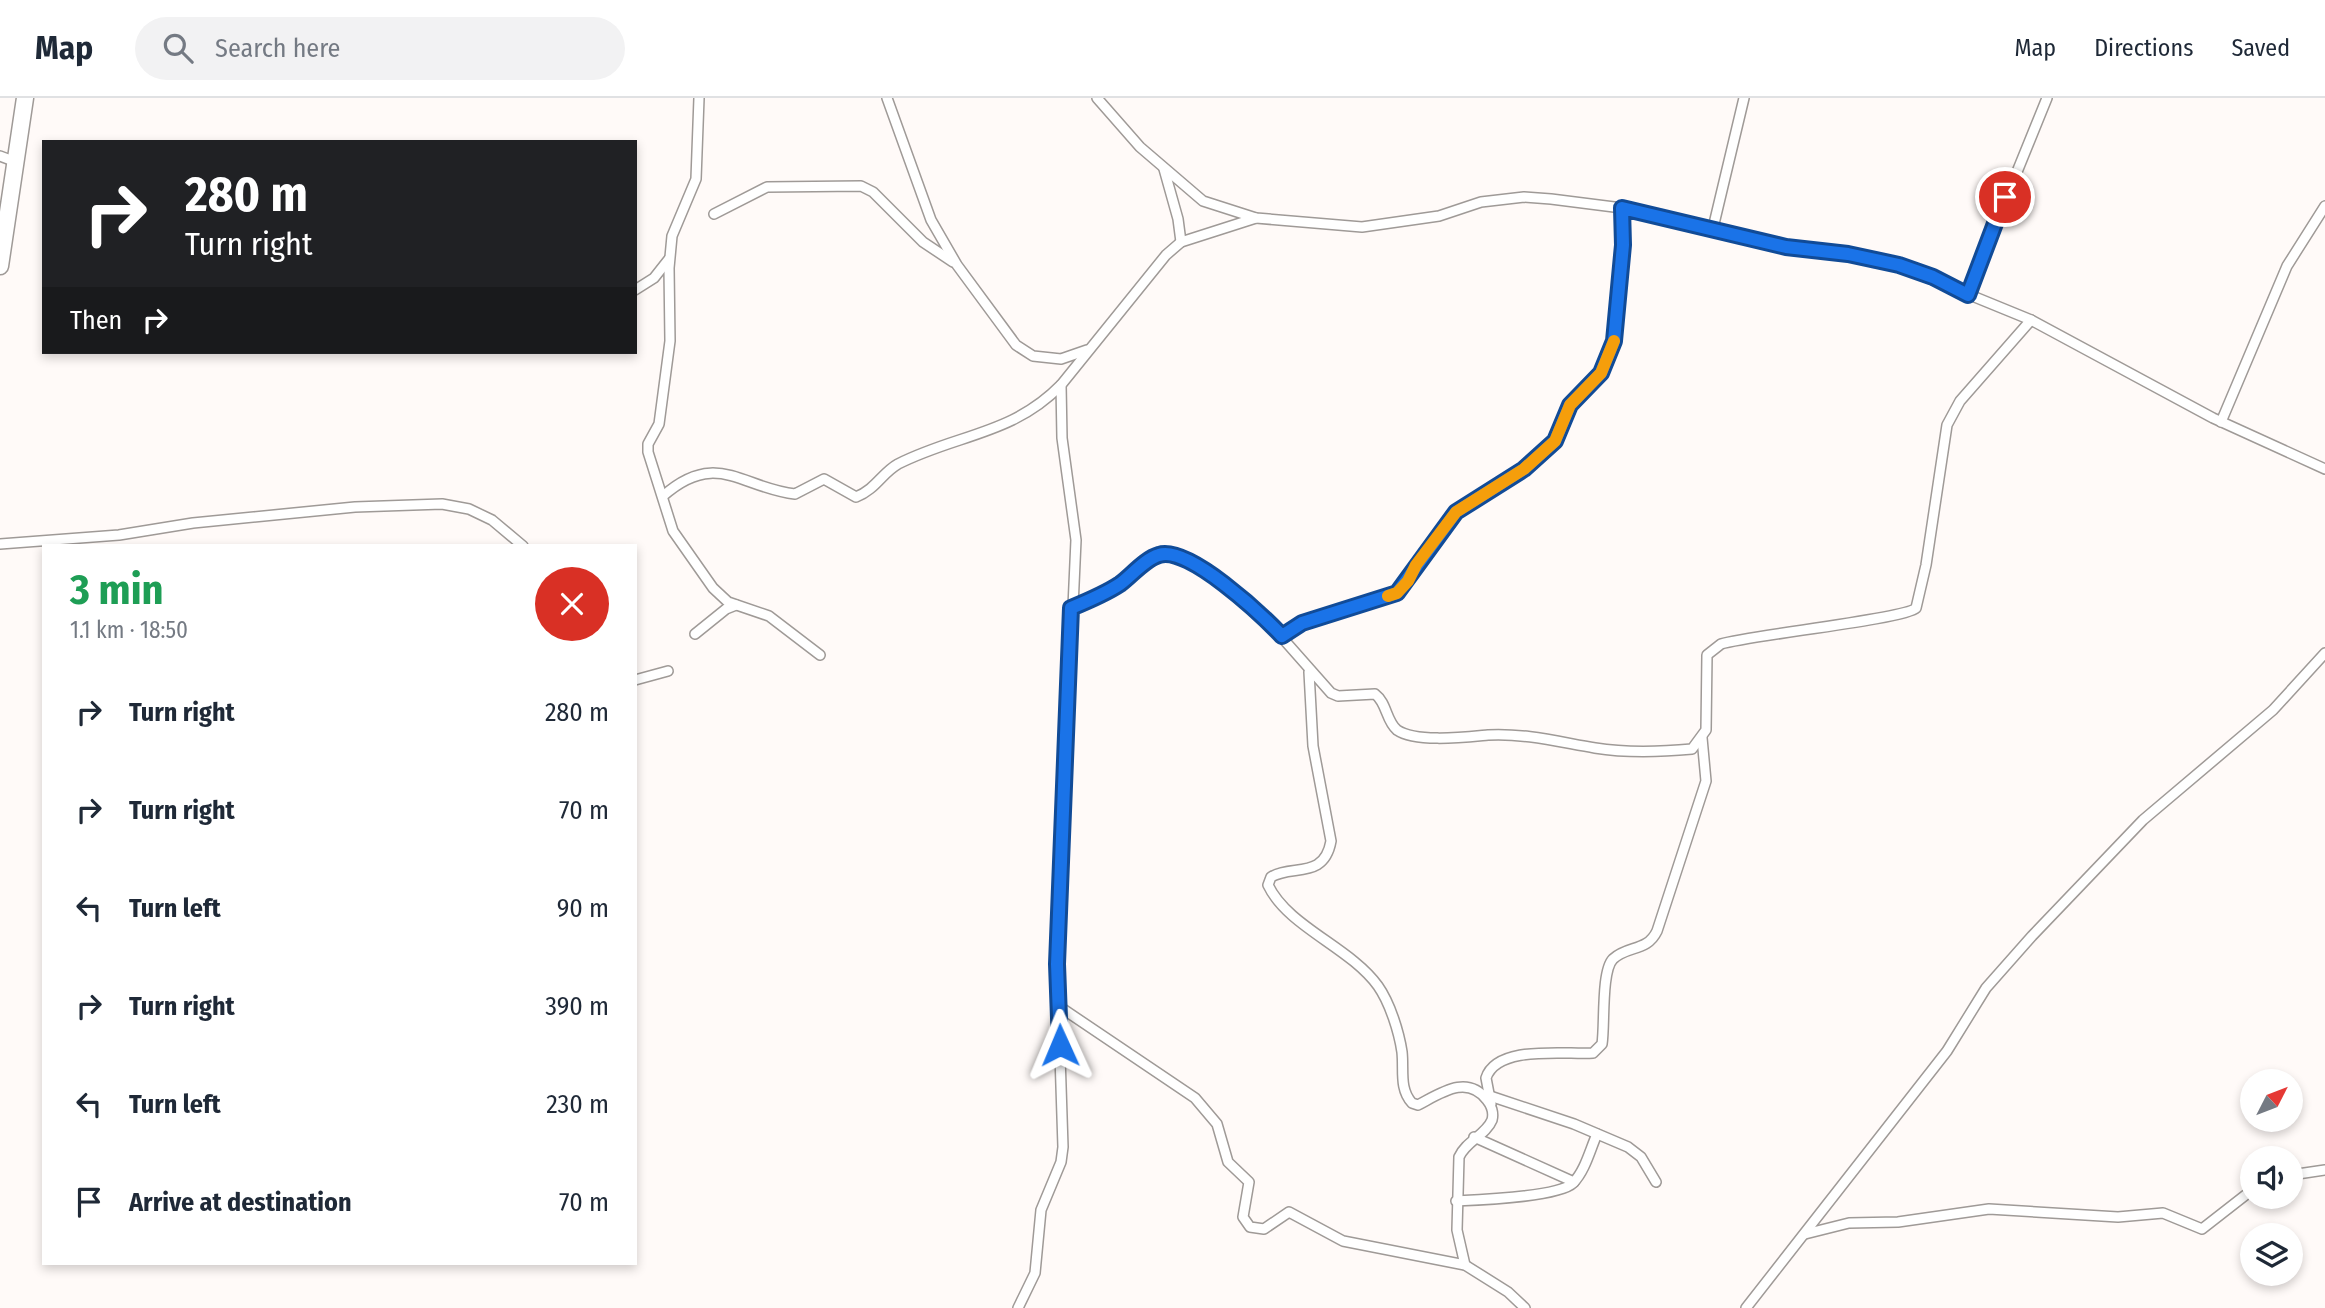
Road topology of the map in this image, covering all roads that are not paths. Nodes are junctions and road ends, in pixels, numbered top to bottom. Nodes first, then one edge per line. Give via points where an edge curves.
1 (25, 98) edge
2 (699, 98) edge
3 (887, 98) edge
4 (1097, 98) edge
5 (1744, 98) edge
6 (2047, 98) edge
7 (0, 156) edge
8 (16, 162) junction
9 (1164, 169) junction
10 (2325, 206) edge
11 (1622, 208) junction
12 (714, 214) dead end
13 (1256, 218) junction
14 (1713, 228) junction
15 (1181, 242) junction
16 (670, 258) junction
17 (957, 265) junction
18 (0, 266) edge
19 (637, 289) edge
20 (1968, 295) junction
21 (2031, 320) junction
22 (1088, 349) junction
23 (1061, 385) junction
24 (2221, 422) junction
25 (2325, 469) edge
26 (663, 496) junction
27 (0, 544) edge
28 (521, 544) edge
29 (737, 605) junction
30 (1071, 608) junction
31 (695, 634) dead end
32 (1282, 636) junction
33 (2325, 653) edge
34 (820, 655) dead end
35 (668, 671) dead end
36 (1309, 672) junction
37 (637, 679) edge
38 (1702, 738) junction
39 (1060, 1007) junction
40 (1490, 1101) junction
41 (1597, 1134) junction
42 (1474, 1137) junction
43 (2325, 1170) edge
44 (2303, 1173) edge
45 (1574, 1182) junction
46 (1656, 1182) dead end
47 (2240, 1199) edge
48 (1456, 1201) junction
49 (1803, 1235) junction
50 (1465, 1265) junction
51 (1018, 1308) edge
52 (1525, 1308) edge
53 (1746, 1308) edge

1 - 8 highway
2 - 16 street via 696,179 674,229
3 - 17 street via 931,220
4 - 9 street
5 - 14 street
6 - 20 street
7 - 8 street
8 - 18 highway
9 - 13 street via 1203,201
9 - 15 street
10 - 24 street via 2287,265
11 - 13 street via 1524,197 1362,227
11 - 14 street
11 - 32 street via 1614,341 1601,373 1570,405 1555,441 1524,469 1456,512 1397,593 1302,623
12 - 17 street via 767,187 861,186 873,192 923,242
13 - 15 street
14 - 20 street via 1786,247 1899,265
15 - 22 street
16 - 19 street via 654,278
16 - 26 street via 672,320 667,372 659,424 648,446
17 - 22 street via 1024,352 1061,359
20 - 21 street
21 - 24 street
21 - 38 street via 1960,401 1947,425 1916,608 1898,616 1721,644 1707,655 1704,666 1706,730
22 - 23 street
23 - 26 street via 1021,418 897,465 875,487 856,497 824,479 795,494 720,473 681,481
23 - 30 street via 1062,438 1076,540
24 - 25 street
26 - 29 street via 673,531 721,597
27 - 28 street via 355,507 442,505 469,509 492,520
29 - 31 street
29 - 34 street via 769,616
30 - 32 street via 1117,586 1165,553 1178,556 1239,594
30 - 39 street via 1057,964
32 - 36 street
33 - 49 street via 2273,710 2143,820 2032,936 1986,988 1947,1051
35 - 37 street
36 - 38 street via 1338,696 1375,694 1397,730 1412,734 1458,739 1534,736 1598,749 1655,752 1692,749
36 - 40 street via 1313,746 1331,841 1317,864 1299,872 1276,873 1268,886 1278,900 1350,957 1380,989 1398,1036 1404,1090 1412,1103 1419,1105 1459,1086 1475,1089
38 - 40 street via 1707,771 1688,840 1654,937 1645,947 1614,958 1608,968 1600,1048 1593,1053 1549,1051 1497,1064 1487,1075
39 - 50 street via 1195,1098 1211,1114 1228,1162 1249,1182 1242,1217 1250,1227 1264,1229 1289,1212 1342,1241
39 - 51 street via 1063,1147 1041,1210 1035,1273
40 - 41 street
40 - 42 street via 1492,1121
41 - 45 street
41 - 46 street via 1638,1154
42 - 45 street
42 - 48 street via 1459,1157
43 - 44 street
45 - 48 street via 1503,1200
47 - 49 street via 2202,1229 2163,1213 2118,1217 1989,1209 1898,1222 1849,1223
48 - 50 street
49 - 53 street
50 - 52 street

